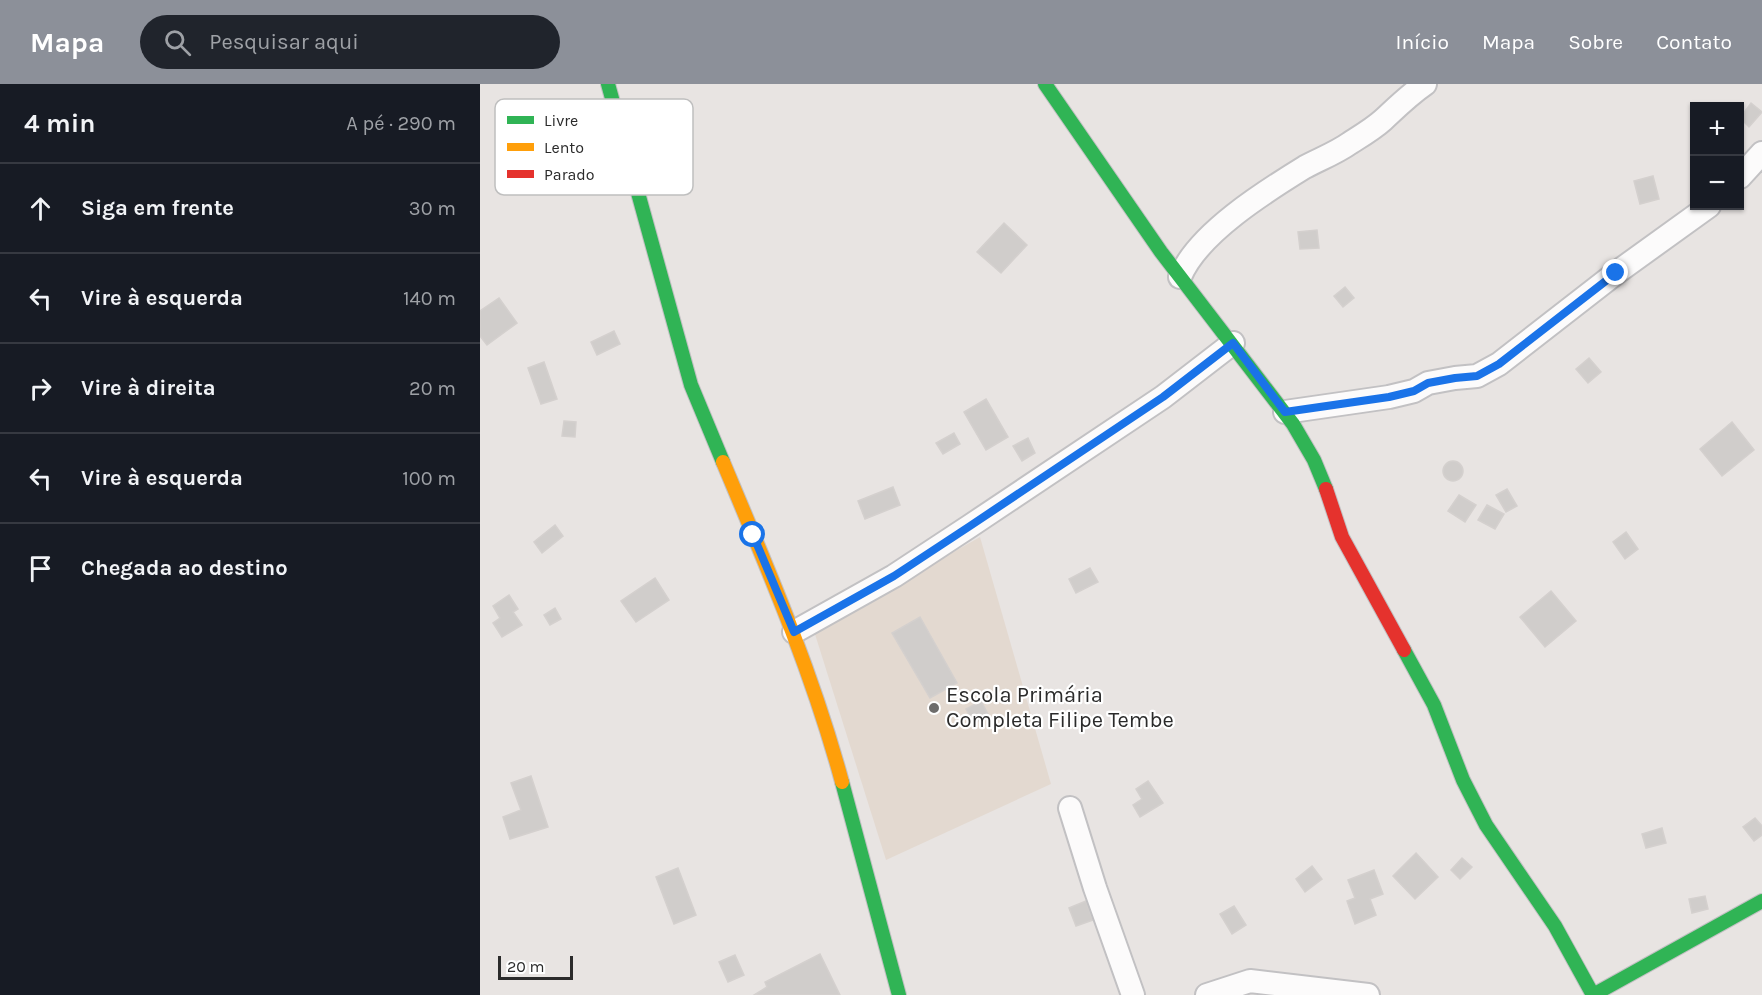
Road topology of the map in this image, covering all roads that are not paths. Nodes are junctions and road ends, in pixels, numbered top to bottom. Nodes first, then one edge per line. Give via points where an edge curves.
1 (608, 84) edge
2 (1045, 84) edge
3 (1425, 84) edge
4 (612, 99) edge
5 (1762, 153) edge
6 (1744, 173) edge
7 (639, 195) edge
8 (1703, 210) edge
9 (1180, 277) junction
10 (1233, 343) junction
11 (1315, 409) junction
12 (1285, 412) junction
13 (1301, 437) junction
14 (794, 632) junction
15 (1070, 808) dead end
16 (1762, 901) edge
17 (899, 995) edge
18 (1133, 995) edge
19 (1207, 995) edge
20 (1368, 995) edge

1 - 4 street
2 - 9 street
3 - 9 street via 1382,121 1305,167 1214,231 1185,265
5 - 6 street
7 - 14 street via 691,385
8 - 11 street via 1499,364 1477,376 1428,383 1389,397
9 - 10 street
10 - 12 street
10 - 14 street via 1163,397 970,526 894,576
11 - 12 street
11 - 13 street
12 - 13 street
13 - 16 street via 1314,460 1342,537 1434,705 1463,780 1486,825 1555,926 1593,995
14 - 17 street via 831,740
15 - 18 street
19 - 20 street via 1250,981

